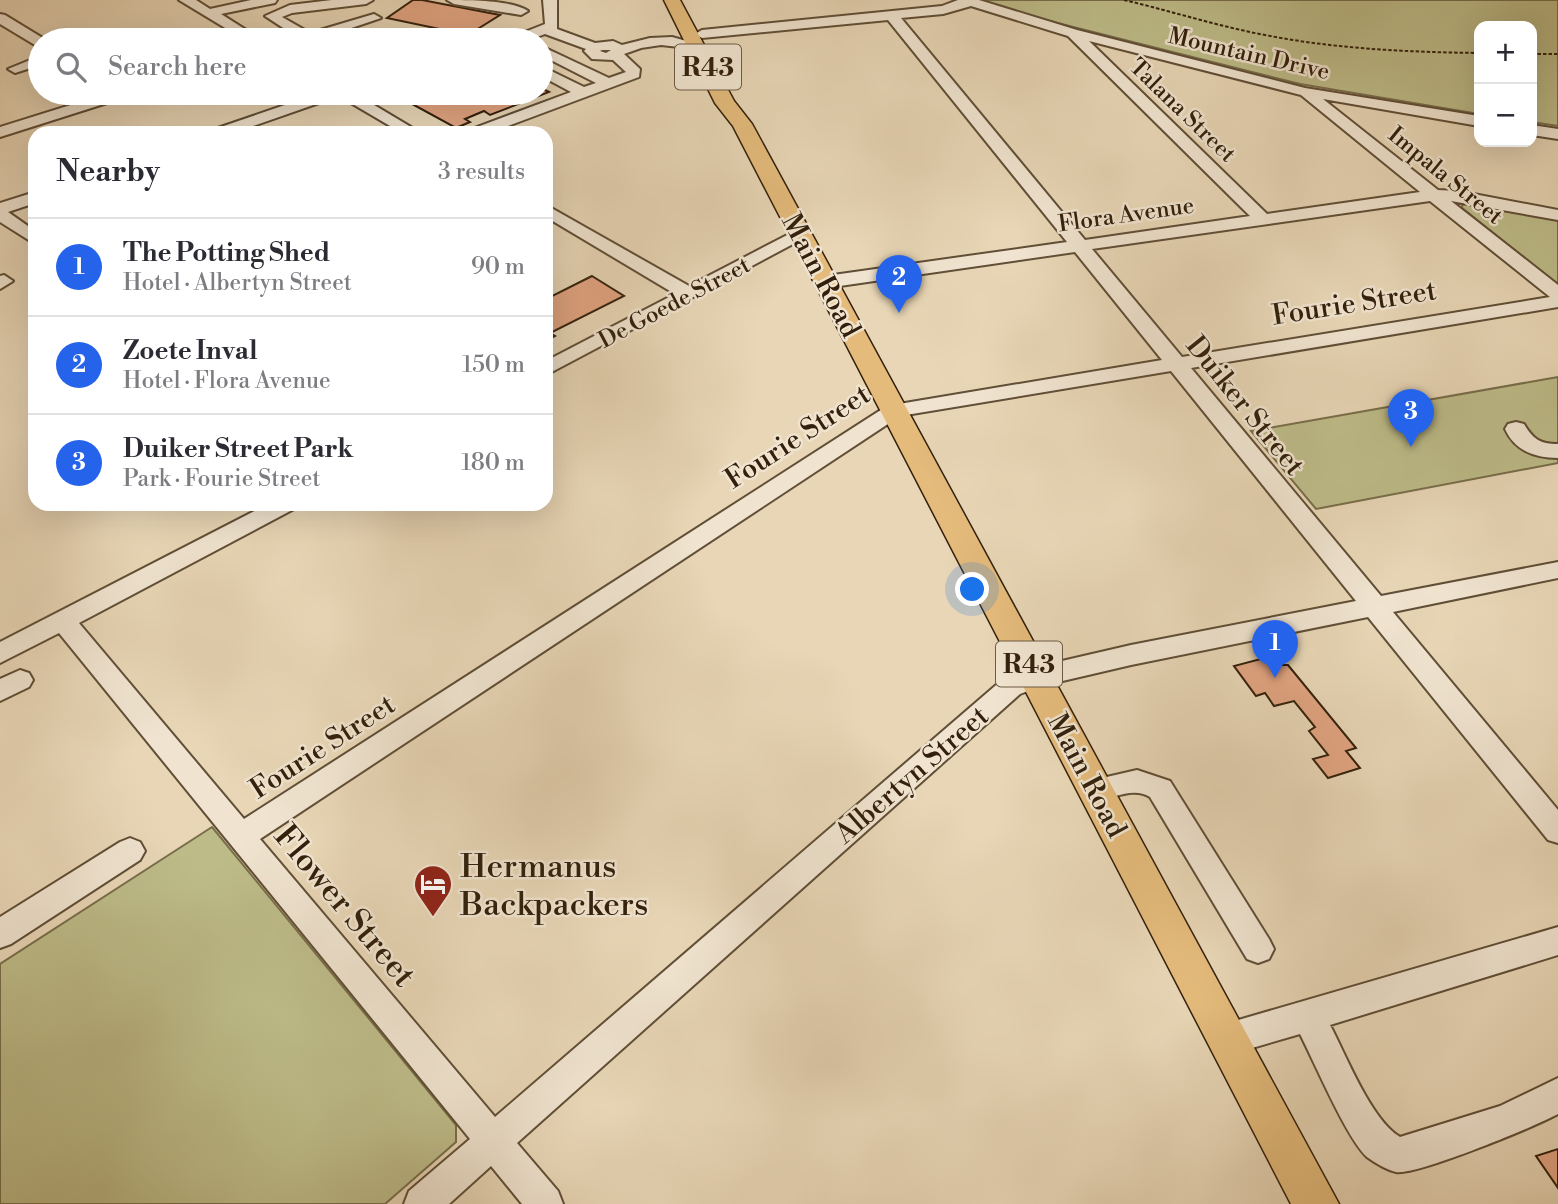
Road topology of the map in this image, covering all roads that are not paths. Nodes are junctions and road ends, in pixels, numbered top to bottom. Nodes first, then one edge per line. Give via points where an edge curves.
1 (186, 0) edge
2 (270, 0) edge
3 (366, 0) edge
4 (454, 0) edge
5 (550, 0) edge
6 (672, 0) edge
7 (686, 0) edge
8 (968, 1) edge
9 (521, 11) dead end
10 (208, 13) junction
11 (891, 15) junction
12 (0, 18) edge
13 (374, 18) dead end
14 (234, 28) edge
15 (289, 28) edge
16 (341, 28) edge
17 (547, 28) edge
18 (553, 32) edge
19 (1072, 33) junction
20 (28, 35) edge
21 (697, 38) junction
22 (616, 50) junction
23 (553, 56) edge
24 (28, 65) edge
25 (15, 69) dead end
26 (553, 77) edge
27 (608, 84) junction
28 (1305, 92) junction
29 (583, 93) junction
30 (553, 104) edge
31 (86, 105) edge
32 (299, 105) edge
33 (365, 105) edge
34 (551, 105) edge
35 (1474, 120) edge
36 (238, 126) edge
37 (401, 126) edge
38 (494, 126) edge
39 (1537, 131) edge
40 (0, 132) edge
41 (1558, 134) edge
42 (1434, 195) junction
43 (28, 200) edge
44 (0, 211) edge
45 (1558, 215) edge
46 (553, 216) edge
47 (1263, 219) junction
48 (28, 233) edge
49 (801, 235) junction
50 (1079, 246) junction
51 (826, 282) junction
52 (690, 294) junction
53 (1558, 294) edge
54 (1558, 301) edge
55 (1175, 363) junction
56 (553, 365) edge
57 (894, 411) junction
58 (1516, 429) dead end
59 (1558, 451) edge
60 (273, 511) edge
61 (1558, 570) edge
62 (1375, 607) junction
63 (63, 621) junction
64 (0, 653) edge
65 (1035, 677) junction
66 (1096, 790) junction
67 (1557, 830) edge
68 (242, 836) junction
69 (130, 851) dead end
70 (0, 933) edge
71 (1558, 941) edge
72 (1258, 949) dead end
73 (1308, 1016) junction
74 (1228, 1038) junction
75 (1558, 1095) edge
76 (493, 1141) junction
77 (422, 1204) edge
78 (545, 1204) edge
79 (1315, 1204) edge

1 - 10 street
2 - 10 street
3 - 15 street via 290,9 271,16
4 - 9 street
5 - 17 street via 552,26
6 - 21 main road, Main Road / R43
7 - 21 main road, Main Road / R43
8 - 11 street, Mountain Drive via 953,9
8 - 19 street, Mountain Drive
10 - 14 street
11 - 21 street, Mountain Drive
11 - 50 street, Duiker Street
12 - 20 street
13 - 16 street
18 - 22 street
19 - 28 street, Mountain Drive
19 - 47 street, Talana Street
21 - 22 street via 669,38
21 - 22 street via 690,46 664,41
21 - 49 main road, Main Road / R43 via 725,103 742,124
22 - 27 street via 621,62 635,71
23 - 27 street
24 - 25 street
26 - 29 street
27 - 29 street
28 - 35 street, Mountain Drive
28 - 42 street, Impala Street
29 - 30 street
31 - 40 street
32 - 36 street
33 - 37 street
34 - 38 street
39 - 41 street
42 - 45 street, Flora Avenue
42 - 47 street, Flora Avenue
42 - 53 street, Impala Street
43 - 44 street
44 - 48 street
46 - 52 street
47 - 50 street, Flora Avenue
49 - 51 main road, Main Road / R43
49 - 52 street, De Goede Street
50 - 51 street, Flora Avenue
50 - 55 street, Duiker Street
51 - 57 main road, Main Road / R43
52 - 56 street, De Goede Street
54 - 55 street, Fourie Street
55 - 57 street, Fourie Street
55 - 62 street, Duiker Street
57 - 65 main road, Main Road / R43
57 - 68 street, Fourie Street
58 - 59 street via 1535,448
60 - 63 street
61 - 62 street, Albertyn Street
62 - 65 street, Albertyn Street
62 - 67 street, Duiker Street
63 - 64 street
63 - 68 street, Flower Street
65 - 66 main road, Main Road / R43
65 - 76 street, Albertyn Street via 999,697
66 - 72 street via 1141,780 1160,789
66 - 74 main road, Main Road / R43
68 - 76 street, Flower Street
69 - 70 street
71 - 73 street
73 - 74 street
73 - 75 street via 1359,1115 1379,1144 1398,1155 1472,1134 1532,1111
74 - 79 main road, Main Road / R43
76 - 77 street, Albertyn Street
76 - 78 street, Flower Street

